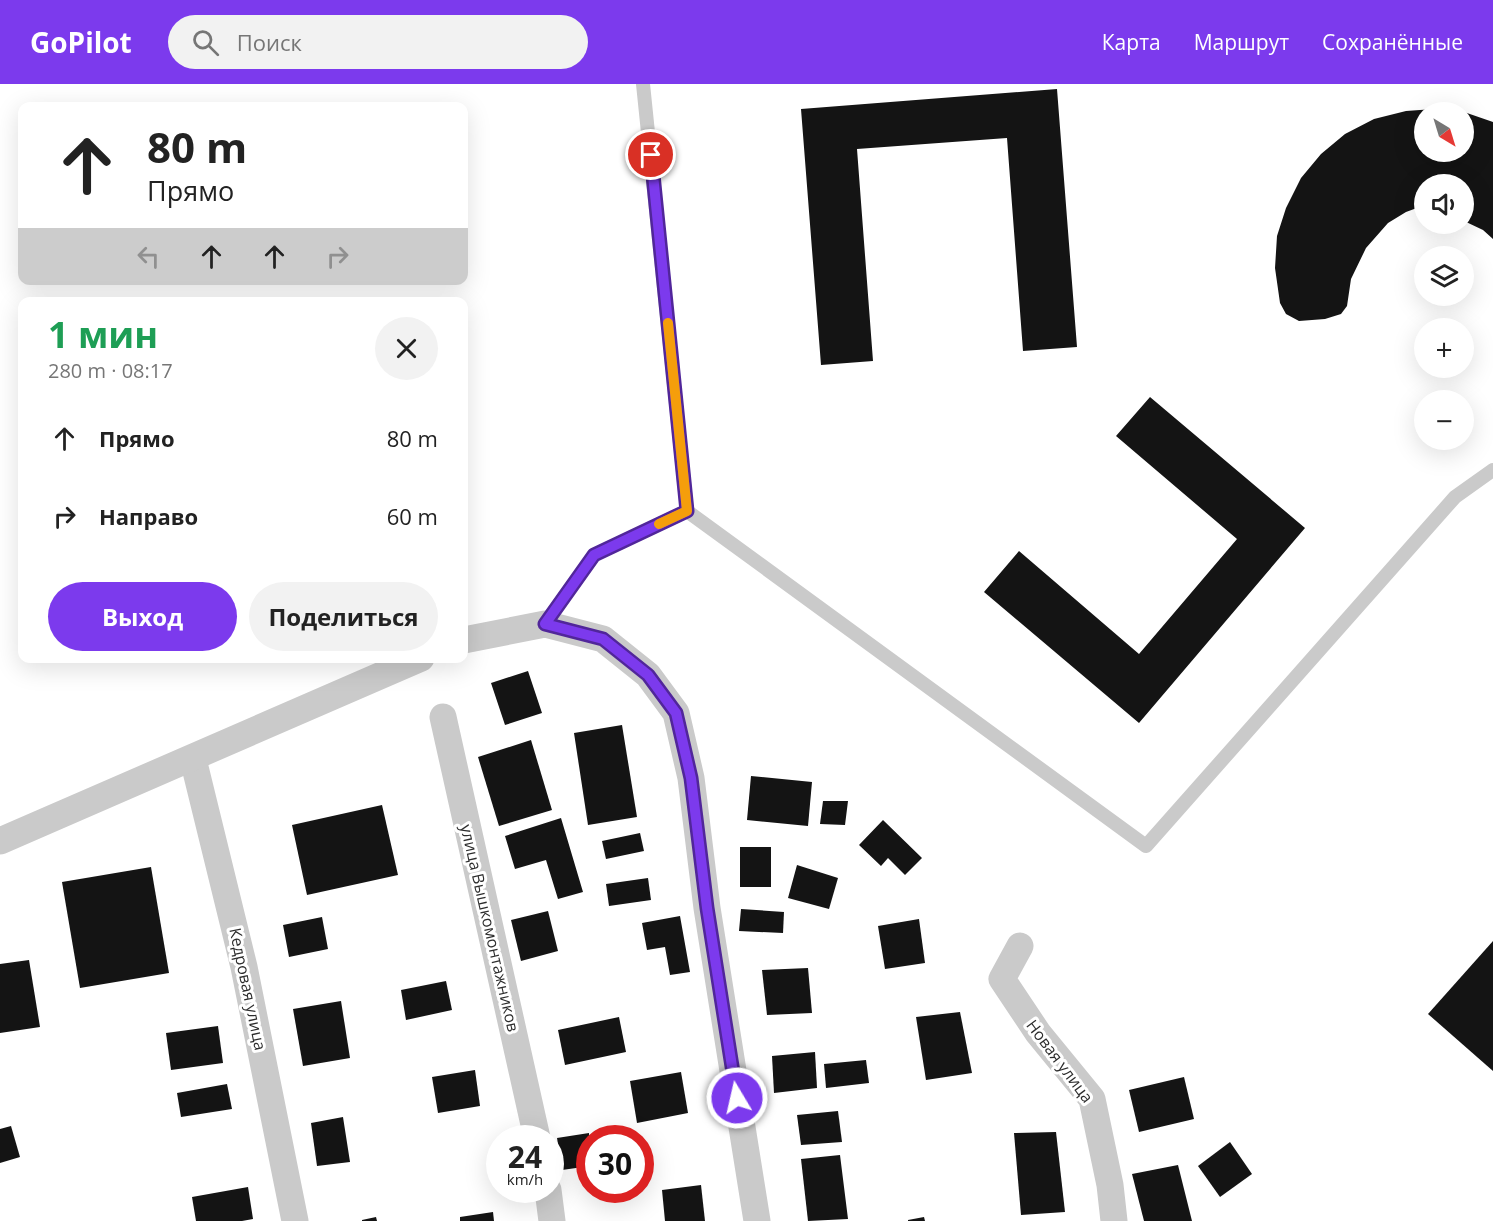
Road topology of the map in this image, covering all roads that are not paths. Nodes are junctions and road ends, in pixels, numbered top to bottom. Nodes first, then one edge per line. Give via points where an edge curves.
1 (643, 84) edge
2 (1493, 470) edge
3 (687, 511) junction
4 (545, 624) junction
5 (468, 639) edge
6 (410, 663) edge
7 (443, 717) dead end
8 (193, 759) junction
9 (0, 841) edge
10 (1020, 946) dead end
11 (534, 1125) edge
12 (550, 1203) edge
13 (295, 1221) edge
14 (552, 1221) edge
15 (758, 1221) edge
16 (1114, 1221) edge

1 - 3 lane
2 - 3 lane via 1455,497 1146,846
3 - 4 lane via 594,555
4 - 5 street
4 - 15 street via 603,639 648,675 676,713 691,778 707,908
6 - 8 street
7 - 11 street, улица Вышкомонтажников
8 - 9 street
8 - 13 street, Кедровая улица via 244,967
10 - 16 street, Новая улица via 1002,979 1038,1033 1092,1099
12 - 14 street

